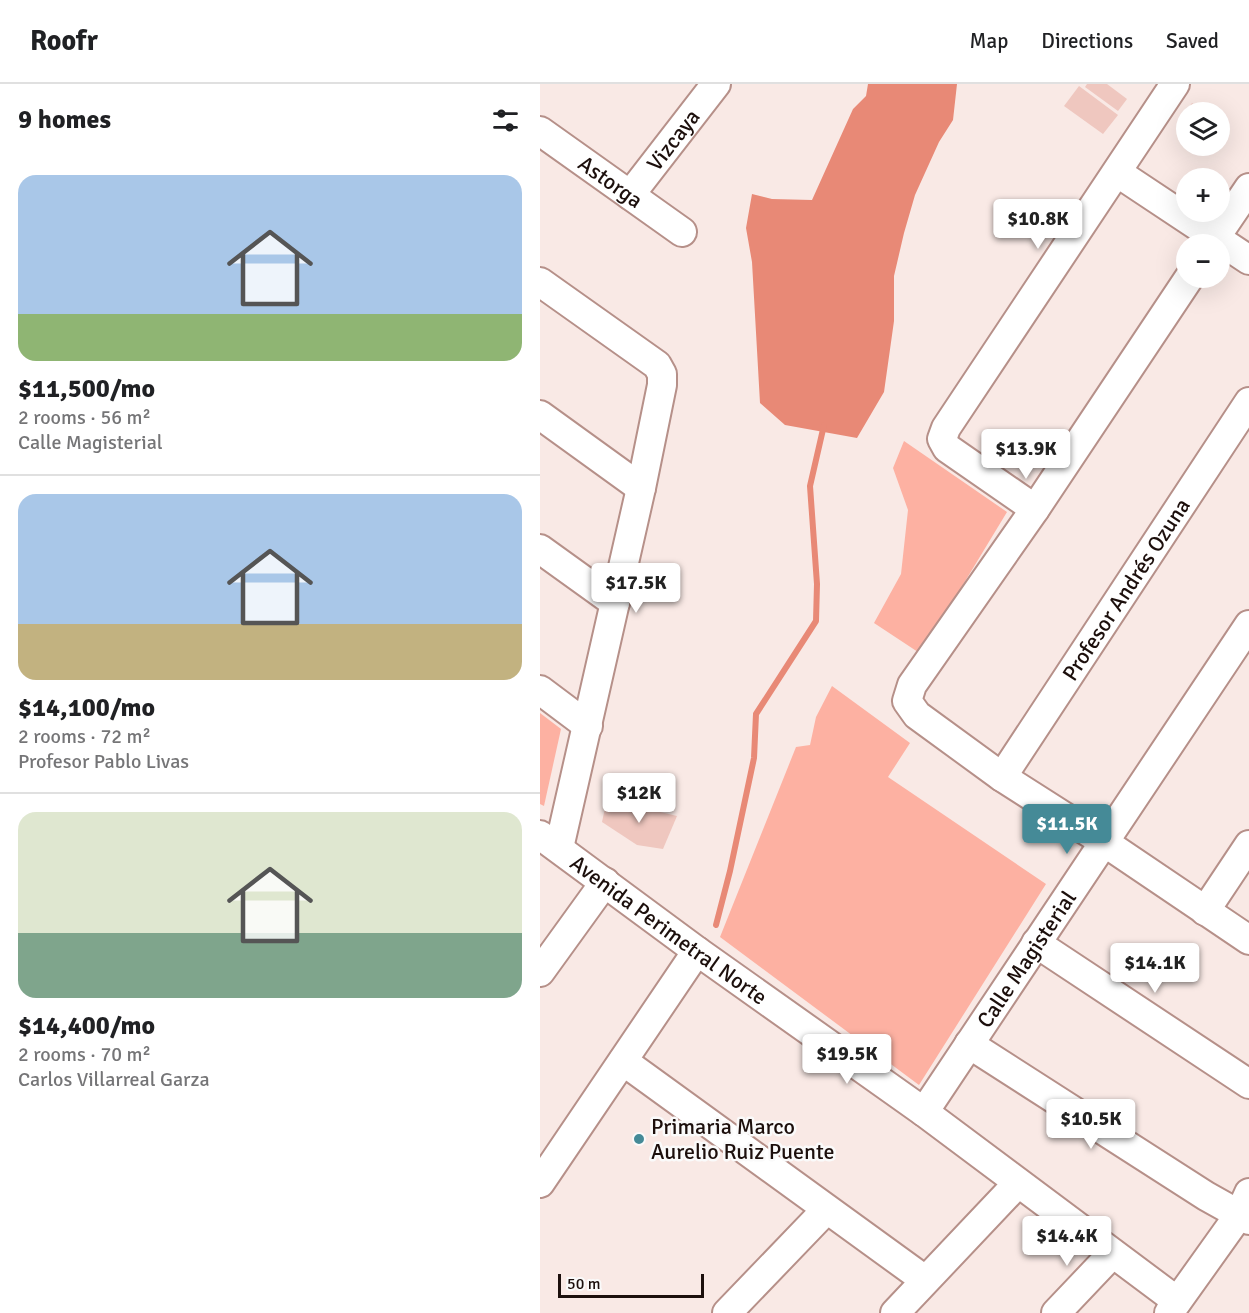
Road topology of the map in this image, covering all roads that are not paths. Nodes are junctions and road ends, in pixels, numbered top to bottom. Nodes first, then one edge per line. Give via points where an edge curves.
1 (1175, 84) edge
2 (709, 86) edge
3 (540, 131) edge
4 (1118, 173) junction
5 (1249, 188) edge
6 (630, 195) junction
7 (682, 232) dead end
8 (1204, 234) edge
9 (1219, 234) edge
10 (1230, 250) edge
11 (1249, 260) edge
12 (540, 282) edge
13 (1182, 288) edge
14 (1249, 402) edge
15 (540, 416) edge
16 (641, 488) junction
17 (1035, 509) junction
18 (540, 549) edge
19 (615, 603) junction
20 (1249, 625) edge
21 (540, 690) edge
22 (588, 726) junction
23 (1002, 777) junction
24 (549, 841) edge
25 (1104, 842) junction
26 (1249, 845) edge
27 (605, 882) junction
28 (1205, 911) junction
29 (1249, 940) edge
30 (1036, 943) junction
31 (697, 951) junction
32 (540, 972) edge
33 (969, 1044) junction
34 (623, 1061) junction
35 (1249, 1084) edge
36 (924, 1112) junction
37 (540, 1183) edge
38 (1018, 1183) junction
39 (1246, 1209) edge
40 (826, 1210) junction
41 (1112, 1254) junction
42 (925, 1280) junction
43 (1173, 1307) edge
44 (727, 1313) edge
45 (895, 1313) edge
46 (1056, 1313) edge

1 - 4 street
2 - 6 street, Vizcaya
3 - 6 street, Astorga
4 - 8 street
4 - 17 street via 942,439 947,448
5 - 9 street
6 - 7 street, Astorga
10 - 11 street
12 - 16 street via 657,365 662,375
13 - 17 street
14 - 23 street, Profesor Andrés Ozuna
15 - 16 street
16 - 19 street
17 - 23 street via 912,685 907,701 917,715
18 - 19 street
19 - 22 street
20 - 25 street, Calle Magisterial
21 - 22 street
22 - 24 street
23 - 25 street
24 - 27 street, Avenida Perimetral Norte
25 - 28 street
25 - 30 street, Calle Magisterial
26 - 28 street
27 - 31 street, Avenida Perimetral Norte
27 - 32 street
28 - 29 street
30 - 33 street, Calle Magisterial
30 - 35 street
31 - 34 street
31 - 36 street, Avenida Perimetral Norte
33 - 36 street, Calle Magisterial
33 - 39 street via 1206,1196
34 - 37 street
34 - 40 street
36 - 38 street, Avenida Perimetral Norte
38 - 41 street, Avenida Perimetral Norte
38 - 42 street
39 - 43 street
40 - 42 street
40 - 44 street
41 - 43 street, Avenida Perimetral Norte
41 - 46 street
42 - 45 street

